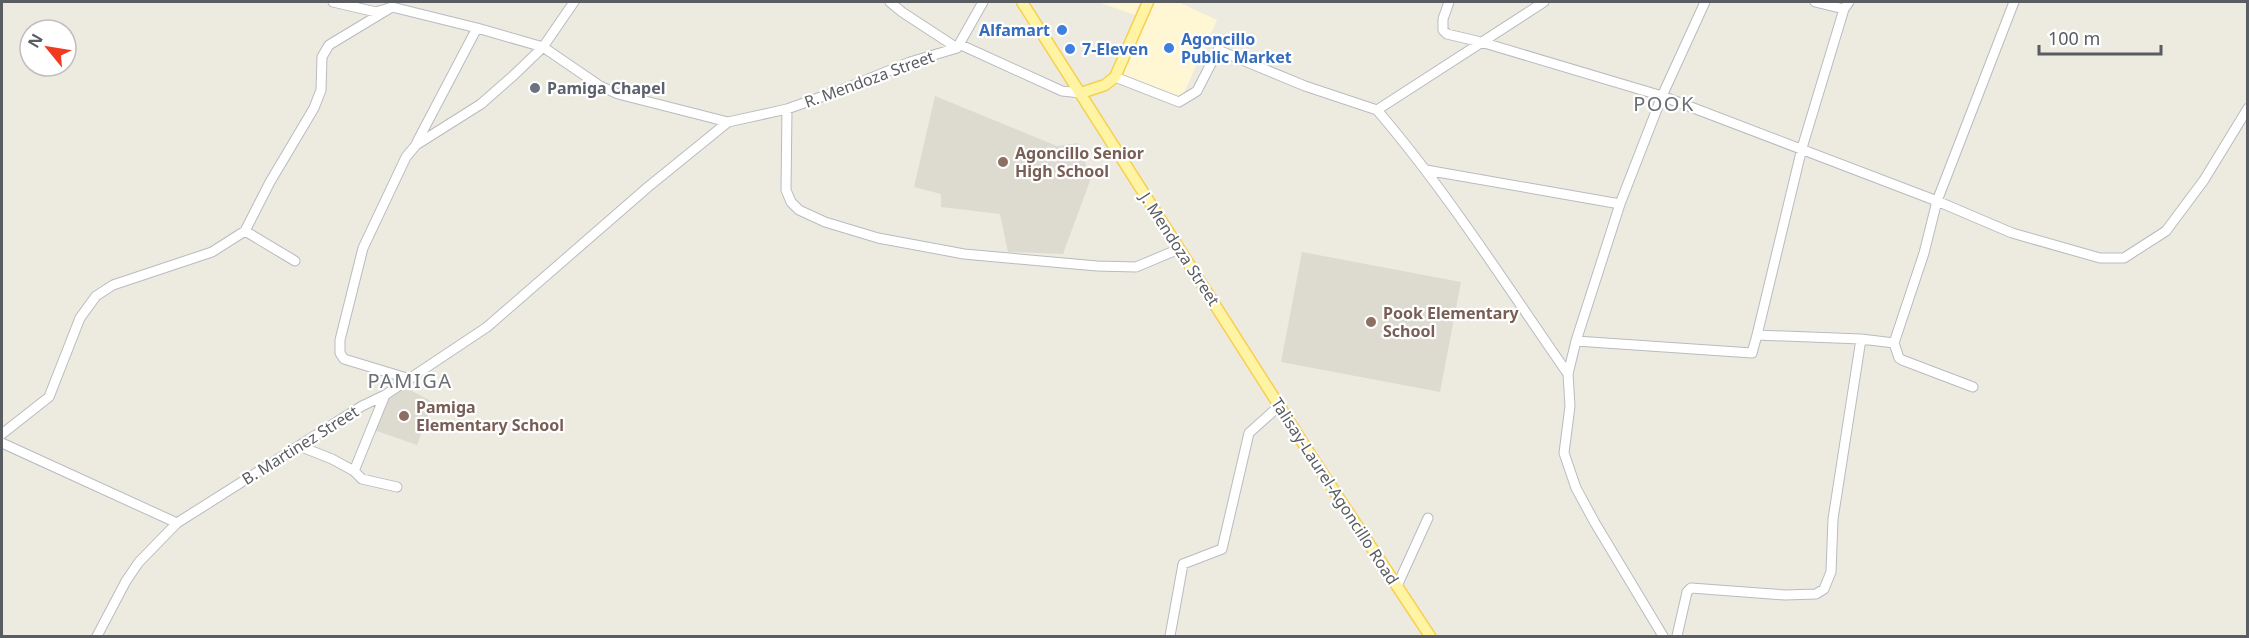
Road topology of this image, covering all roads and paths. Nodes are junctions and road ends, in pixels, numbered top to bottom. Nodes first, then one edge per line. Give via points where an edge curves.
1 (333, 2) edge
2 (574, 2) edge
3 (890, 2) edge
4 (983, 2) edge
5 (1022, 2) edge
6 (1148, 2) edge
7 (1449, 2) edge
8 (1544, 2) edge
9 (1705, 2) edge
10 (1815, 2) edge
11 (2014, 2) edge
12 (405, 5) edge
13 (1846, 5) edge
14 (392, 7) junction
15 (477, 28) junction
16 (1481, 42) junction
17 (959, 46) junction
18 (543, 47) junction
19 (1115, 77) junction
20 (1081, 93) junction
21 (1662, 96) junction
22 (2247, 108) edge
23 (788, 109) junction
24 (1377, 110) junction
25 (728, 122) junction
26 (416, 145) junction
27 (1802, 148) junction
28 (1426, 170) junction
29 (1936, 201) junction
30 (1620, 204) junction
31 (245, 231) junction
32 (1179, 249) junction
33 (295, 261) dead end
34 (1757, 335) junction
35 (1860, 339) junction
36 (1576, 341) junction
37 (1894, 343) junction
38 (1241, 345) joint
39 (1568, 374) junction
40 (410, 379) junction
41 (1973, 387) dead end
42 (385, 395) junction
43 (1279, 406) junction
44 (2, 434) edge
45 (2, 443) edge
46 (299, 446) junction
47 (354, 471) junction
48 (397, 487) dead end
49 (1428, 518) dead end
50 (177, 523) junction
51 (1397, 586) junction
52 (97, 636) edge
53 (1170, 636) edge
54 (1430, 636) edge
55 (1663, 636) edge
56 (1677, 636) edge

1 - 14 street via 376,12
2 - 18 street
3 - 17 street
4 - 17 street
5 - 20 main road, J. Mendoza Street
6 - 19 main road
7 - 16 street via 1443,19 1446,34
8 - 16 street
9 - 21 street
10 - 13 street
11 - 29 street
12 - 14 street
12 - 15 street
13 - 27 street
14 - 31 street via 330,45 322,57 321,90 314,108
15 - 18 street
15 - 26 street
16 - 21 street
16 - 24 street
17 - 20 street via 1062,91
17 - 23 street, R. Mendoza Street
18 - 25 street via 618,94
18 - 26 street via 481,105
19 - 20 main road
19 - 24 street via 1179,102 1197,91 1218,50
20 - 32 main road, J. Mendoza Street
21 - 27 street
21 - 30 street
22 - 29 street via 2204,180 2166,231 2124,258 2100,258 2012,233
23 - 25 street, R. Mendoza Street
23 - 32 street via 786,190 799,210 825,222 878,238 964,254 1097,266 1136,267
24 - 28 street
25 - 40 street, B. Martinez Street via 487,327
26 - 40 street via 406,157 363,248 340,340 344,359
27 - 29 street
27 - 34 street
28 - 30 street
28 - 39 street
29 - 37 street via 1924,254
30 - 36 street
31 - 33 street
31 - 44 street via 212,252 113,285 96,296 80,318 49,397
32 - 38 main road, J. Mendoza Street
34 - 35 street
34 - 36 street via 1752,353
35 - 37 street
35 - 56 street via 1833,519 1830,572 1824,589 1816,594 1785,595 1691,588
36 - 39 street
37 - 41 street via 1902,360
38 - 43 main road, Talisay-Laurel-Agoncillo Road
39 - 55 street via 1570,406 1563,453 1590,514
40 - 42 street, B. Martinez Street
42 - 46 street, B. Martinez Street
42 - 47 street
43 - 51 main road, Talisay-Laurel-Agoncillo Road
43 - 53 street via 1249,433 1222,549 1183,564
45 - 50 street
46 - 47 street
46 - 50 street, B. Martinez Street
47 - 48 street via 362,479
49 - 51 street
50 - 52 street, B. Martinez Street via 126,580
51 - 54 main road, Talisay-Laurel-Agoncillo Road

